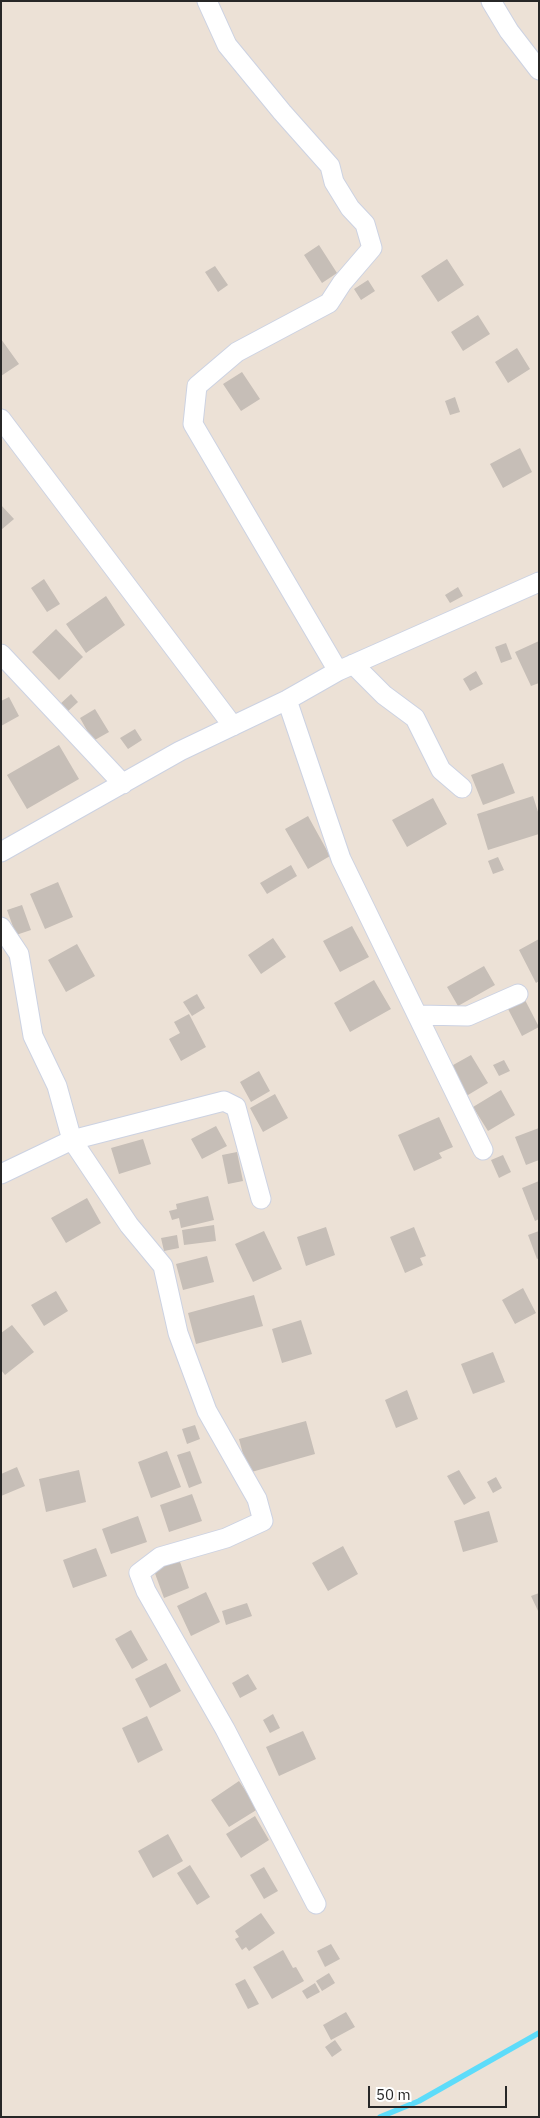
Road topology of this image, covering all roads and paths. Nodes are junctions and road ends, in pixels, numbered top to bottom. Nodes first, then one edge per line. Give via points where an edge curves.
1 (207, 1) edge
2 (491, 1) edge
3 (539, 70) edge
4 (1, 419) edge
5 (539, 582) edge
6 (1, 654) edge
7 (345, 667) junction
8 (287, 700) junction
9 (233, 726) junction
10 (123, 784) junction
11 (462, 788) dead end
12 (1, 852) edge
13 (1, 926) edge
14 (518, 994) dead end
15 (418, 1015) junction
16 (72, 1140) junction
17 (483, 1150) dead end
18 (1, 1174) edge
19 (261, 1199) dead end
20 (316, 1904) dead end

1 - 7 street via 227,45 330,166 334,182 350,208 365,224 372,248 328,303 237,352 197,386 193,424
2 - 3 street
4 - 9 street
5 - 7 street
6 - 10 street
7 - 8 street
7 - 11 street via 415,718 441,770
8 - 9 street
8 - 15 street via 341,858
9 - 10 street via 180,751
10 - 12 street
13 - 16 street via 19,954 33,1036 57,1086
14 - 15 street via 468,1016
15 - 17 street
16 - 18 street
16 - 19 street via 224,1101 236,1107
16 - 20 street via 129,1226 163,1266 178,1333 207,1411 257,1499 262,1521 226,1538 160,1557 139,1573

